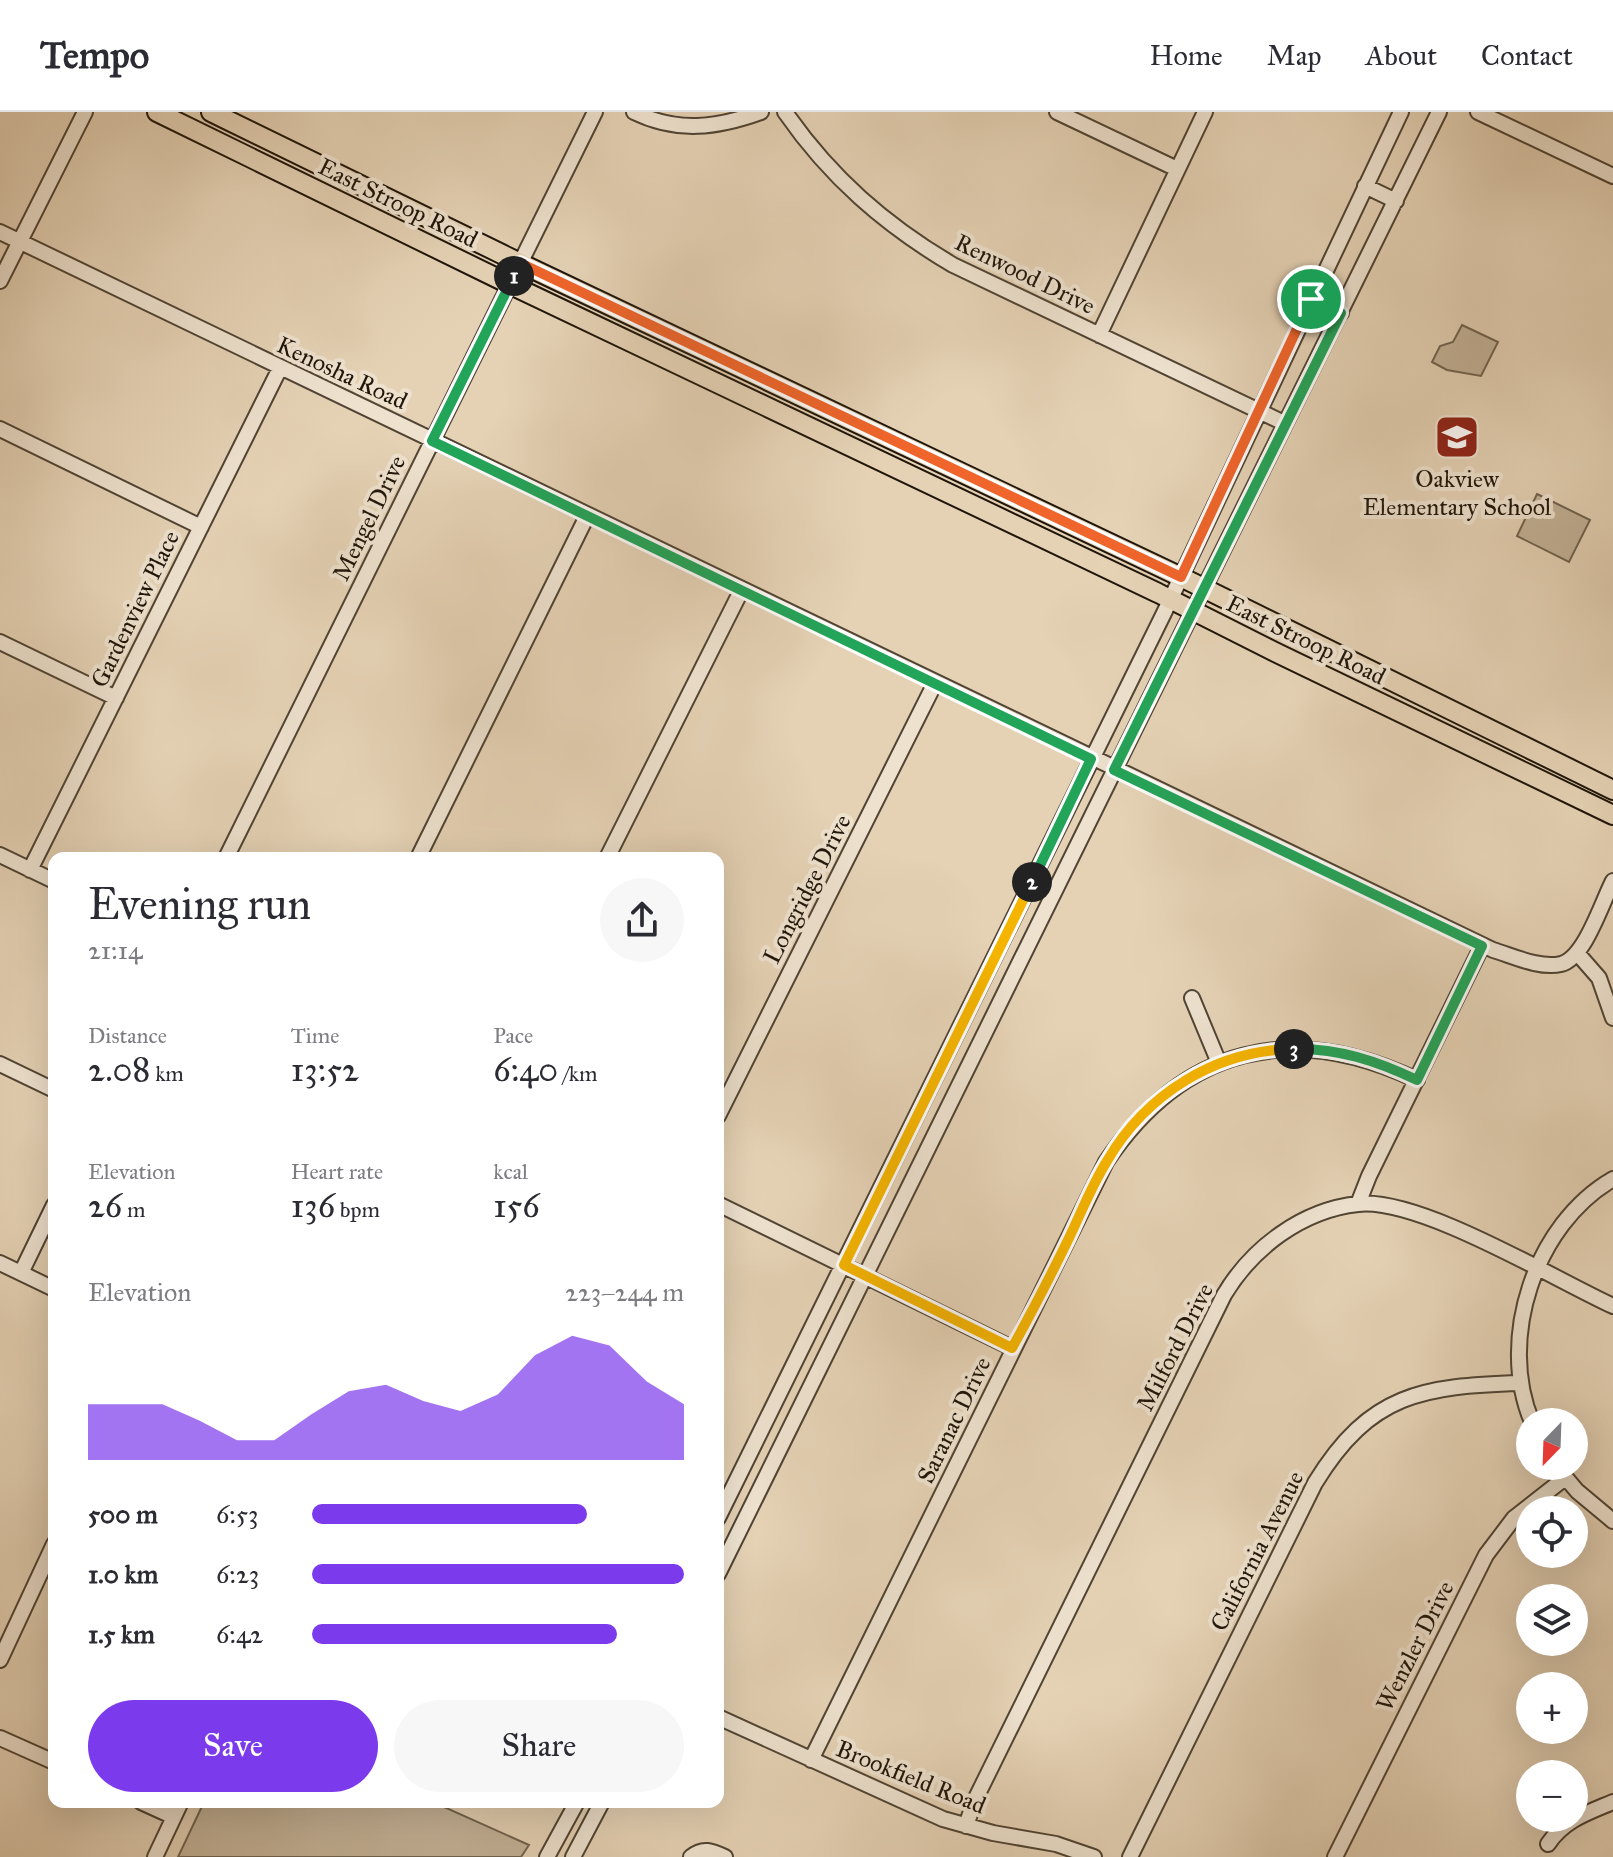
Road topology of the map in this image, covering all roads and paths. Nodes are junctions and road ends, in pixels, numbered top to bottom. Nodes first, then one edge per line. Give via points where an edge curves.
1 (85, 112) edge
2 (157, 112) edge
3 (211, 112) edge
4 (595, 112) edge
5 (634, 112) edge
6 (761, 112) edge
7 (785, 112) edge
8 (1057, 112) edge
9 (1205, 112) edge
10 (1401, 112) edge
11 (1439, 112) edge
12 (1478, 112) edge
13 (1177, 169) junction
14 (1613, 176) edge
15 (1365, 186) junction
16 (1396, 201) junction
17 (0, 232) edge
18 (20, 242) junction
19 (520, 263) junction
20 (0, 281) edge
21 (509, 284) junction
22 (1311, 299) junction
23 (1341, 313) junction
24 (1099, 335) junction
25 (280, 368) junction
26 (1259, 413) junction
27 (1284, 423) junction
28 (0, 429) edge
29 (432, 441) junction
30 (587, 516) junction
31 (201, 527) junction
32 (1181, 577) junction
33 (742, 589) junction
34 (1203, 589) junction
35 (1170, 599) junction
36 (1193, 610) junction
37 (0, 642) edge
38 (935, 683) junction
39 (116, 698) junction
40 (1091, 759) junction
41 (1114, 770) junction
42 (1613, 790) edge
43 (1613, 815) edge
44 (229, 852) edge
45 (421, 852) edge
46 (610, 852) edge
47 (0, 855) edge
48 (30, 870) junction
49 (48, 878) edge
50 (1613, 881) edge
51 (1482, 946) junction
52 (1578, 954) junction
53 (1192, 998) dead end
54 (1613, 1018) edge
55 (1219, 1063) junction
56 (0, 1064) edge
57 (1417, 1080) junction
58 (48, 1087) edge
59 (724, 1104) edge
60 (1613, 1179) edge
61 (1358, 1204) junction
62 (724, 1207) edge
63 (48, 1217) edge
64 (0, 1263) edge
65 (844, 1265) junction
66 (1537, 1269) junction
67 (21, 1273) junction
68 (864, 1275) junction
69 (48, 1286) edge
70 (1613, 1306) edge
71 (1012, 1348) junction
72 (1521, 1383) junction
73 (1528, 1408) edge
74 (1552, 1480) edge
75 (1569, 1480) edge
76 (724, 1506) edge
77 (1613, 1521) edge
78 (48, 1557) edge
79 (724, 1562) edge
80 (0, 1660) edge
81 (724, 1720) edge
82 (0, 1738) edge
83 (48, 1759) edge
84 (811, 1760) junction
85 (1613, 1802) edge
86 (154, 1808) edge
87 (178, 1808) edge
88 (574, 1808) edge
89 (599, 1808) edge
90 (174, 1817) junction
91 (966, 1826) junction
92 (1548, 1844) dead end
93 (155, 1857) edge
94 (547, 1857) edge
95 (573, 1857) edge
96 (691, 1857) edge
97 (725, 1857) edge
98 (1094, 1857) edge
99 (1130, 1857) edge
100 (1335, 1857) edge

1 - 18 street
2 - 21 main road, East Stroop Road
3 - 19 main road, East Stroop Road
4 - 19 street, Mengel Drive
5 - 6 street via 697,127
7 - 24 street, Renwood Drive via 854,195 915,243
8 - 13 street
9 - 13 street
10 - 15 street
11 - 16 street
12 - 14 street
13 - 24 street
15 - 16 street
15 - 22 street
16 - 23 street
17 - 18 street, Kenosha Road
18 - 20 street
18 - 25 street, Kenosha Road
19 - 21 street, Mengel Drive
19 - 32 main road, East Stroop Road
21 - 29 street, Mengel Drive
21 - 35 main road, East Stroop Road
22 - 23 street
22 - 26 street
23 - 27 street
24 - 26 street, Renwood Drive
25 - 29 street, Kenosha Road
25 - 31 street, Gardenview Place
26 - 27 street, Renwood Drive
26 - 32 street
27 - 34 street
28 - 31 street
29 - 30 street, Kenosha Road
29 - 44 street, Mengel Drive
30 - 33 street, Kenosha Road
30 - 45 street
31 - 39 street, Gardenview Place
32 - 34 main road, East Stroop Road
32 - 35 street
33 - 38 street, Kenosha Road
33 - 46 street
34 - 36 street
34 - 42 main road, East Stroop Road
35 - 36 main road, East Stroop Road
35 - 40 street
36 - 41 street
36 - 43 main road, East Stroop Road
37 - 39 street
38 - 40 street, Kenosha Road
38 - 59 street, Longridge Drive
39 - 48 street, Gardenview Place
40 - 41 street, Kenosha Road
40 - 65 street
41 - 51 street, Kenosha Road
41 - 68 street
47 - 48 street
48 - 49 street
50 - 52 street
51 - 52 street, Kenosha Road via 1550,965
51 - 57 street
52 - 54 street via 1599,978
53 - 55 street
55 - 57 street, Saranac Drive via 1310,1049 1365,1058
55 - 71 street, Saranac Drive via 1167,1092 1123,1136
56 - 58 street
57 - 61 street
60 - 66 street via 1569,1217
61 - 66 street via 1401,1209
61 - 91 street, Milford Drive via 1282,1233 1229,1287 980,1788
62 - 65 street
63 - 67 street
64 - 67 street
65 - 68 street
65 - 76 street
66 - 70 street
66 - 72 street via 1520,1333
67 - 69 street
68 - 71 street
68 - 79 street
71 - 84 street, Saranac Drive
72 - 73 street
72 - 99 street, California Avenue via 1457,1385 1411,1396 1345,1440 1315,1483
74 - 100 street, Wenzler Drive via 1486,1555
75 - 77 street
78 - 80 street
81 - 84 street, Brookfield Road
82 - 83 street
84 - 91 street, Brookfield Road
85 - 92 street via 1568,1822
86 - 90 street
87 - 90 street
88 - 94 street
89 - 95 street
90 - 93 street
91 - 98 street, Brookfield Road
96 - 97 street via 709,1851

